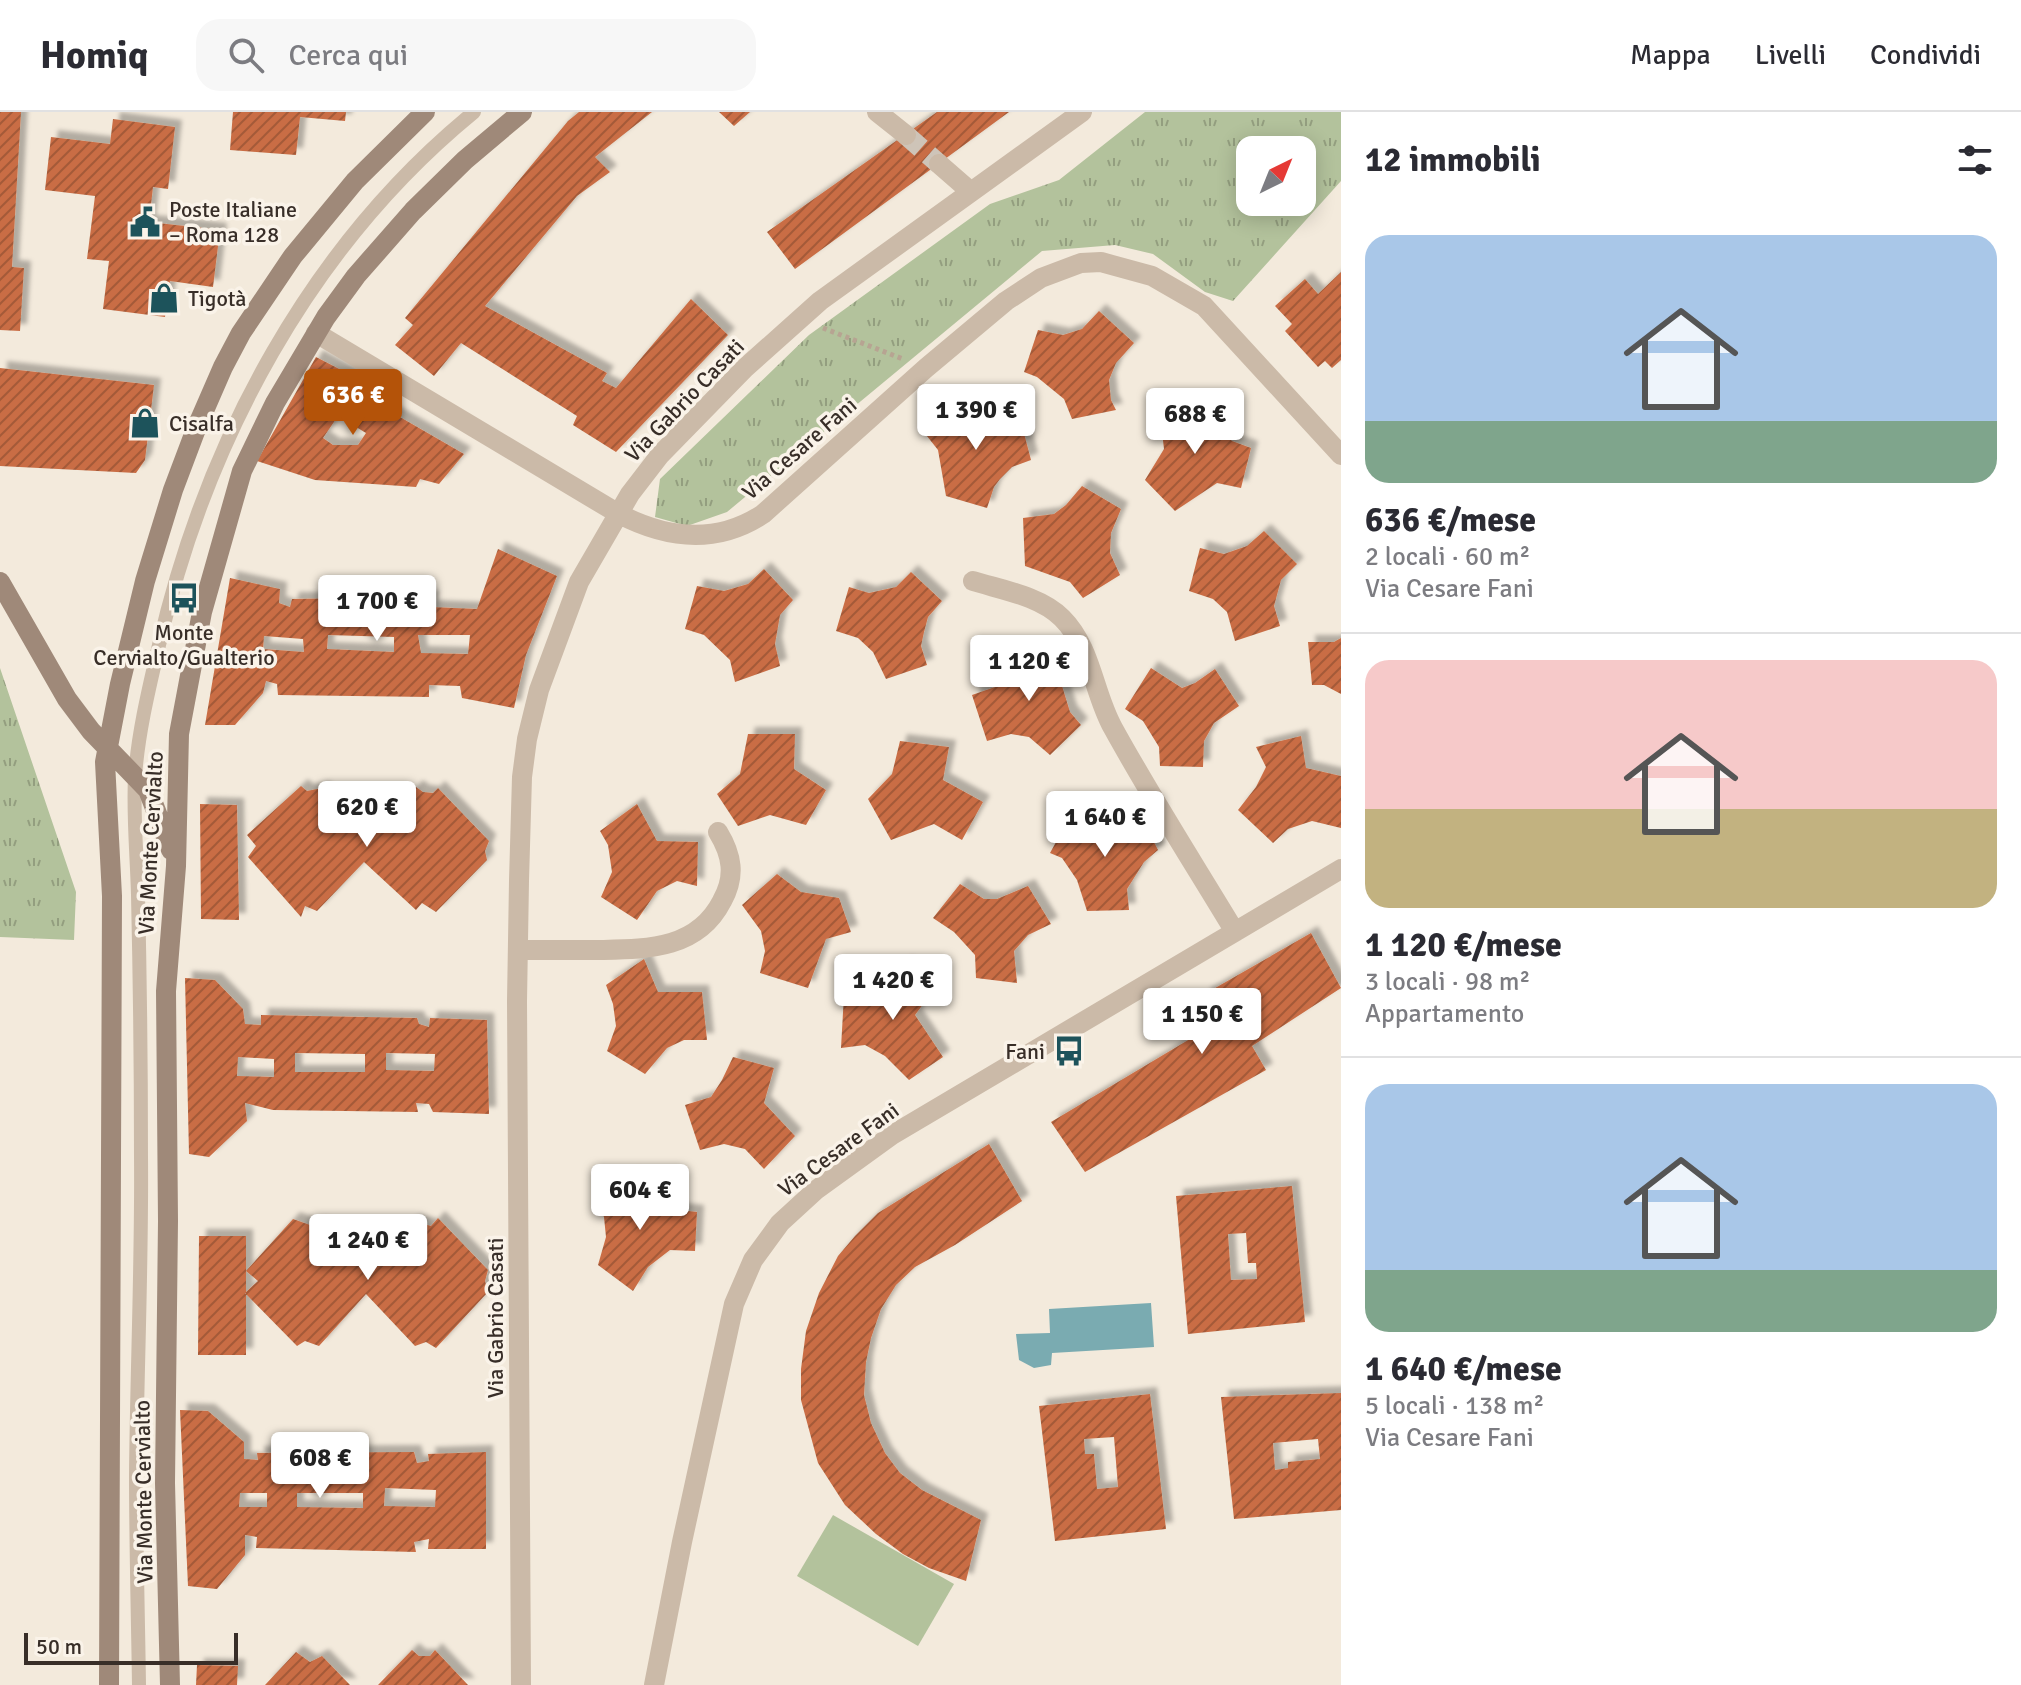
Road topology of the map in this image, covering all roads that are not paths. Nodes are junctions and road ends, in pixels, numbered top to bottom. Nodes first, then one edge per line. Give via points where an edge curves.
1 (425, 112) edge
2 (474, 112) edge
3 (522, 112) edge
4 (877, 112) edge
5 (1082, 112) edge
6 (906, 135) tunnel mouth
7 (939, 164) tunnel mouth
8 (970, 191) junction
9 (316, 333) junction
10 (1341, 455) edge
11 (619, 514) junction
12 (973, 581) dead end
13 (0, 582) edge
14 (107, 748) junction
15 (135, 774) junction
16 (718, 832) dead end
17 (176, 866) junction
18 (1341, 869) edge
19 (1235, 932) junction
20 (518, 950) junction
21 (109, 1685) edge
22 (139, 1685) edge
23 (170, 1685) edge
24 (521, 1685) edge
25 (654, 1685) edge

1 - 14 street, Via Monte Cervialto via 355,181 302,245 223,367 154,550
2 - 15 lane, Via Monte Cervialto via 426,153 363,221 305,300 245,403 200,503 178,573
3 - 9 street, Via Monte Cervialto via 405,220
4 - 6 street
5 - 8 street, Via Gabrio Casati
7 - 8 street
8 - 11 street, Via Gabrio Casati via 847,279 745,368 651,465
9 - 11 street, Via Cesare Fani
9 - 17 street, Via Monte Cervialto via 250,452 224,527 179,734
10 - 11 street, Via Cesare Fani via 1204,306 1152,276 1101,262 1072,265 1006,301 775,504 742,526 687,537 656,531
11 - 20 street, Via Gabrio Casati via 579,582 534,707 522,777
12 - 19 street via 1038,602 1071,627 1113,728
13 - 14 street via 67,699
14 - 15 street
14 - 21 street, Via Monte Cervialto via 113,1066
15 - 17 street via 154,801
15 - 22 lane, Via Monte Cervialto via 141,1190
16 - 20 street via 731,857 728,889 715,914 694,934 654,948
17 - 23 street, Via Monte Cervialto via 166,991
18 - 19 street, Via Cesare Fani
19 - 25 street, Via Cesare Fani via 892,1135 816,1190 765,1240 739,1288 728,1329
20 - 24 street, Via Gabrio Casati

